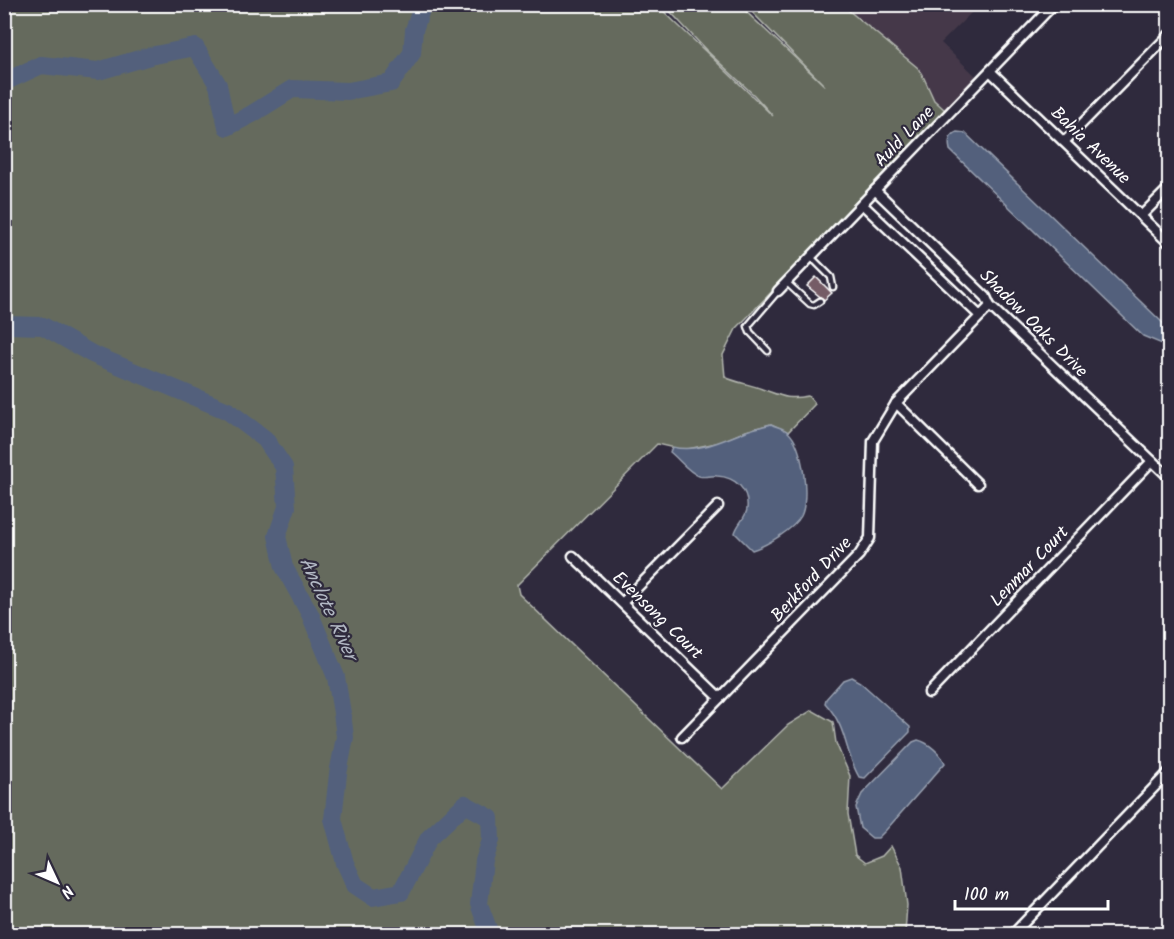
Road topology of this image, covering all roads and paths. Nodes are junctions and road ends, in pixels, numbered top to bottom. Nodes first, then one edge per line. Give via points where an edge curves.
1 (1054, 4) edge
2 (1170, 34) edge
3 (990, 71) junction
4 (1064, 142) junction
5 (1170, 187) edge
6 (875, 190) junction
7 (862, 204) junction
8 (1141, 216) junction
9 (1170, 244) edge
10 (811, 257) junction
11 (786, 282) junction
12 (833, 287) dead end
13 (778, 291) joint
14 (820, 301) dead end
15 (990, 306) junction
16 (980, 316) junction
17 (768, 351) dead end
18 (896, 404) junction
19 (1152, 461) junction
20 (1170, 478) edge
21 (978, 484) dead end
22 (718, 506) dead end
23 (573, 556) dead end
24 (622, 603) junction
25 (929, 693) dead end
26 (720, 698) junction
27 (682, 738) dead end
28 (1170, 771) edge
29 (1013, 934) edge

1 - 3 street, Auld Lane
2 - 4 street
3 - 4 street, Bahia Avenue
3 - 6 street, Auld Lane
4 - 8 street, Bahia Avenue
5 - 8 street
6 - 7 street, Auld Lane
6 - 15 street, Shadow Oaks Drive via 986,297
7 - 10 street, Auld Lane
7 - 16 street, Shadow Oaks Drive
8 - 9 street, Bahia Avenue
10 - 11 street, Auld Lane
10 - 12 lane via 831,277
11 - 13 street, Auld Lane
11 - 14 lane via 810,304
13 - 17 lane via 748,326
15 - 16 street, Berkford Drive
15 - 19 street, Shadow Oaks Drive
16 - 18 street, Berkford Drive
18 - 21 street
18 - 26 street, Berkford Drive via 873,441 870,538 860,555
19 - 20 street, Shadow Oaks Drive
19 - 25 street, Lenmar Court
22 - 24 street
23 - 24 street, Evensong Court
24 - 26 street, Evensong Court
26 - 27 street, Berkford Drive
28 - 29 street

